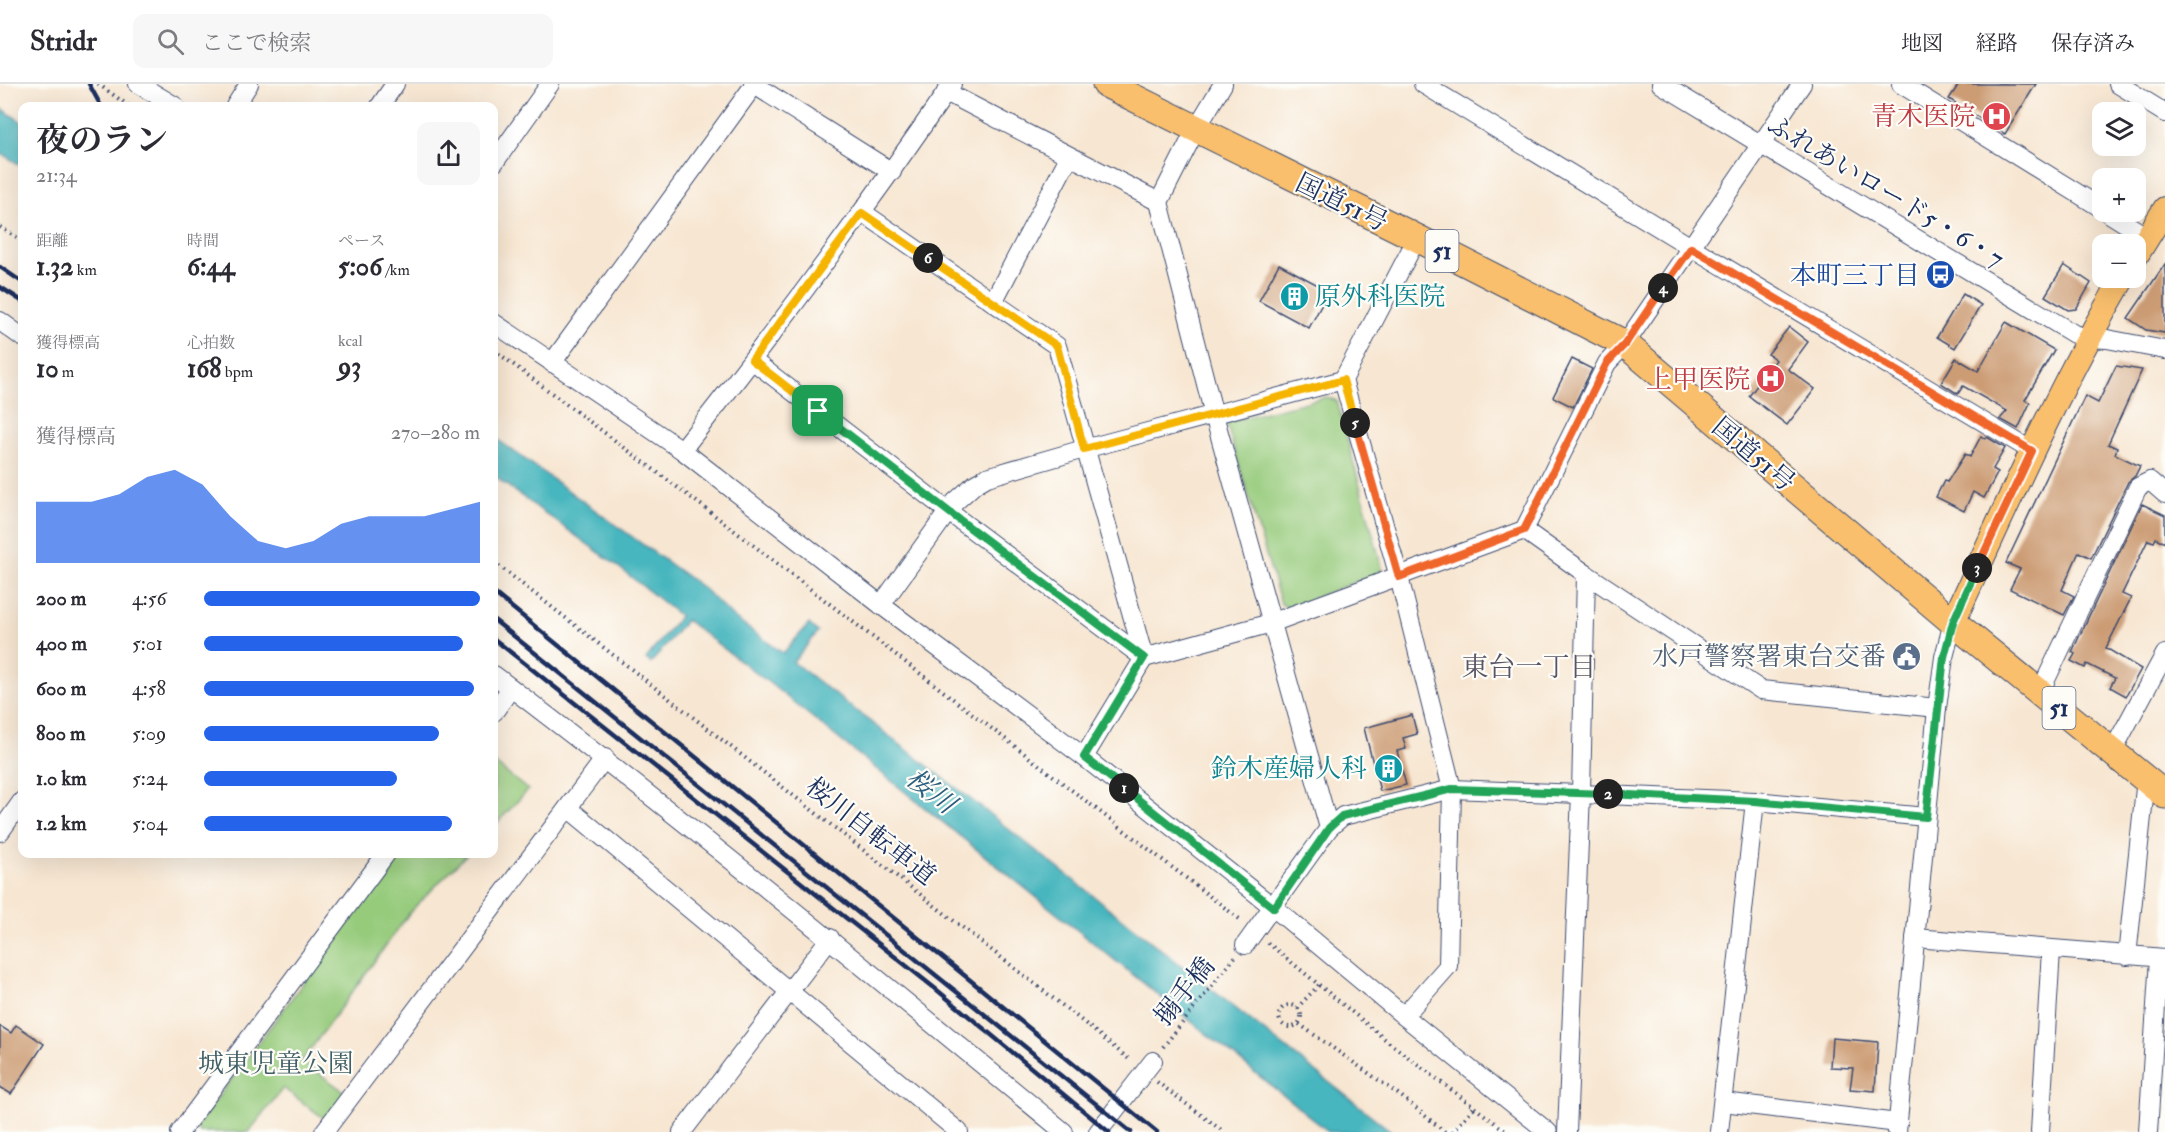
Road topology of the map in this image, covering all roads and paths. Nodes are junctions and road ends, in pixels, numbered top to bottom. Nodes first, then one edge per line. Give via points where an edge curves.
1 (98, 84) edge
2 (138, 84) edge
3 (249, 84) edge
4 (395, 84) edge
5 (550, 84) edge
6 (754, 84) edge
7 (1106, 84) edge
8 (1223, 84) edge
9 (1423, 84) edge
10 (1661, 84) edge
11 (1802, 84) edge
12 (1901, 84) edge
13 (2118, 84) edge
14 (949, 88) edge
15 (123, 102) edge
16 (168, 102) edge
17 (238, 102) edge
18 (383, 102) edge
19 (2165, 113) edge
20 (1196, 129) junction
21 (1760, 144) junction
22 (498, 157) edge
23 (1069, 157) junction
24 (892, 172) junction
25 (1159, 202) junction
26 (2092, 202) edge
27 (2165, 209) edge
28 (862, 213) junction
29 (2117, 222) edge
30 (0, 227) edge
31 (2130, 234) edge
32 (18, 238) edge
33 (1417, 238) junction
34 (2146, 240) edge
35 (1691, 248) junction
36 (2117, 288) edge
37 (993, 302) junction
38 (0, 321) edge
39 (498, 326) edge
40 (18, 334) edge
41 (2087, 338) junction
42 (1625, 344) junction
43 (2165, 350) edge
44 (498, 353) edge
45 (752, 360) junction
46 (552, 363) junction
47 (1343, 380) junction
48 (1214, 415) junction
49 (1084, 449) junction
50 (682, 450) junction
51 (2032, 451) junction
52 (2165, 494) edge
53 (949, 512) junction
54 (1524, 530) junction
55 (498, 565) edge
56 (1586, 574) junction
57 (1399, 577) junction
58 (881, 605) junction
59 (1953, 622) junction
60 (1271, 623) junction
61 (2165, 654) edge
62 (1144, 658) junction
63 (498, 678) edge
64 (511, 688) junction
65 (2040, 692) junction
66 (498, 706) edge
67 (1937, 708) junction
68 (2112, 752) junction
69 (1084, 757) junction
70 (605, 758) junction
71 (2156, 787) edge
72 (1452, 789) junction
73 (1581, 793) junction
74 (1755, 801) junction
75 (18, 807) edge
76 (568, 808) junction
77 (1926, 817) junction
78 (1329, 828) junction
79 (0, 832) edge
80 (383, 858) edge
81 (1274, 908) junction
82 (830, 938) junction
83 (1250, 938) junction
84 (1915, 938) junction
85 (2051, 950) junction
86 (2127, 956) junction
87 (2162, 958) edge
88 (1319, 986) junction
89 (788, 991) junction
90 (1297, 1008) junction
91 (1404, 1016) junction
92 (1299, 1024) junction
93 (1148, 1066) junction
94 (1723, 1102) junction
95 (1474, 1107) junction
96 (1897, 1128) edge
97 (2154, 1131) edge
98 (180, 1132) edge
99 (324, 1132) edge
100 (682, 1132) edge
101 (959, 1132) edge
102 (1064, 1132) edge
103 (1098, 1132) edge
104 (1224, 1132) edge
105 (1445, 1132) edge
106 (1453, 1132) edge
107 (1507, 1132) edge
108 (1548, 1132) edge
109 (1567, 1132) edge
110 (1719, 1132) edge
111 (2040, 1132) edge

1 - 15 path
2 - 16 street
3 - 17 street
4 - 18 street
5 - 22 street
6 - 24 street
6 - 46 street
7 - 20 highway, 国道51号 / 51
8 - 20 street
9 - 35 street
10 - 21 street, ふれあいロード5・6・7
11 - 21 street
12 - 26 street
13 - 19 street
14 - 23 street
14 - 24 street
20 - 25 street
20 - 33 highway, 国道51号 / 51
21 - 35 street
21 - 41 street, ふれあいロード5・6・7 via 2061,327
23 - 25 street
23 - 37 street
24 - 28 street
25 - 48 street
27 - 34 main road
28 - 37 street
28 - 45 street
29 - 31 street
30 - 32 path
33 - 42 highway, 国道51号 / 51
33 - 47 street
35 - 42 street
35 - 51 street
36 - 41 main road
37 - 49 street via 1057,346
38 - 40 street
39 - 46 street
41 - 43 street, ふれあいロード5・6・7
41 - 51 main road
42 - 54 street via 1607,363
42 - 59 highway, 国道51号 / 51
44 - 83 path via 710,512
45 - 50 street
45 - 53 street
46 - 50 street
47 - 48 street
47 - 57 street
48 - 49 street
48 - 60 street
49 - 53 street via 987,477 955,502
49 - 62 street
50 - 58 street
51 - 59 main road
52 - 65 street via 2150,481 2138,487
53 - 58 street
53 - 62 street
54 - 56 street
54 - 57 street
55 - 93 path, 桜川自転車道 via 1076,1016
56 - 67 street via 1761,690
56 - 73 street
57 - 60 street
57 - 72 street
58 - 69 street
59 - 65 highway, 国道51号 / 51
59 - 67 street
60 - 62 street
60 - 78 street
61 - 68 street
62 - 69 street
63 - 64 street
64 - 66 street
64 - 70 street
65 - 68 highway, 国道51号 / 51
67 - 77 street
68 - 71 highway, 国道51号 / 51
69 - 81 street
70 - 76 street
70 - 82 street
71 - 86 street
72 - 73 street
72 - 78 street via 1342,816
72 - 91 street via 1448,966
73 - 74 street
73 - 109 street
74 - 77 street
74 - 94 street
75 - 79 street
76 - 89 street
76 - 99 street
77 - 84 street
78 - 81 street
80 - 98 street
81 - 83 street
81 - 91 street
82 - 89 street
82 - 102 street
83 - 88 path
83 - 93 path, 搦手橋
84 - 85 street
84 - 96 street
85 - 86 street
85 - 111 street
86 - 87 street
87 - 97 street
88 - 90 path
88 - 95 path
89 - 100 street
89 - 101 street
90 - 92 path
90 - 92 path via 1289,1005 1279,1017 1282,1025 1291,1028
91 - 108 street
92 - 105 path
93 - 103 street
93 - 104 path, 桜川自転車道
94 - 96 street
94 - 110 street
95 - 106 path
95 - 107 path

